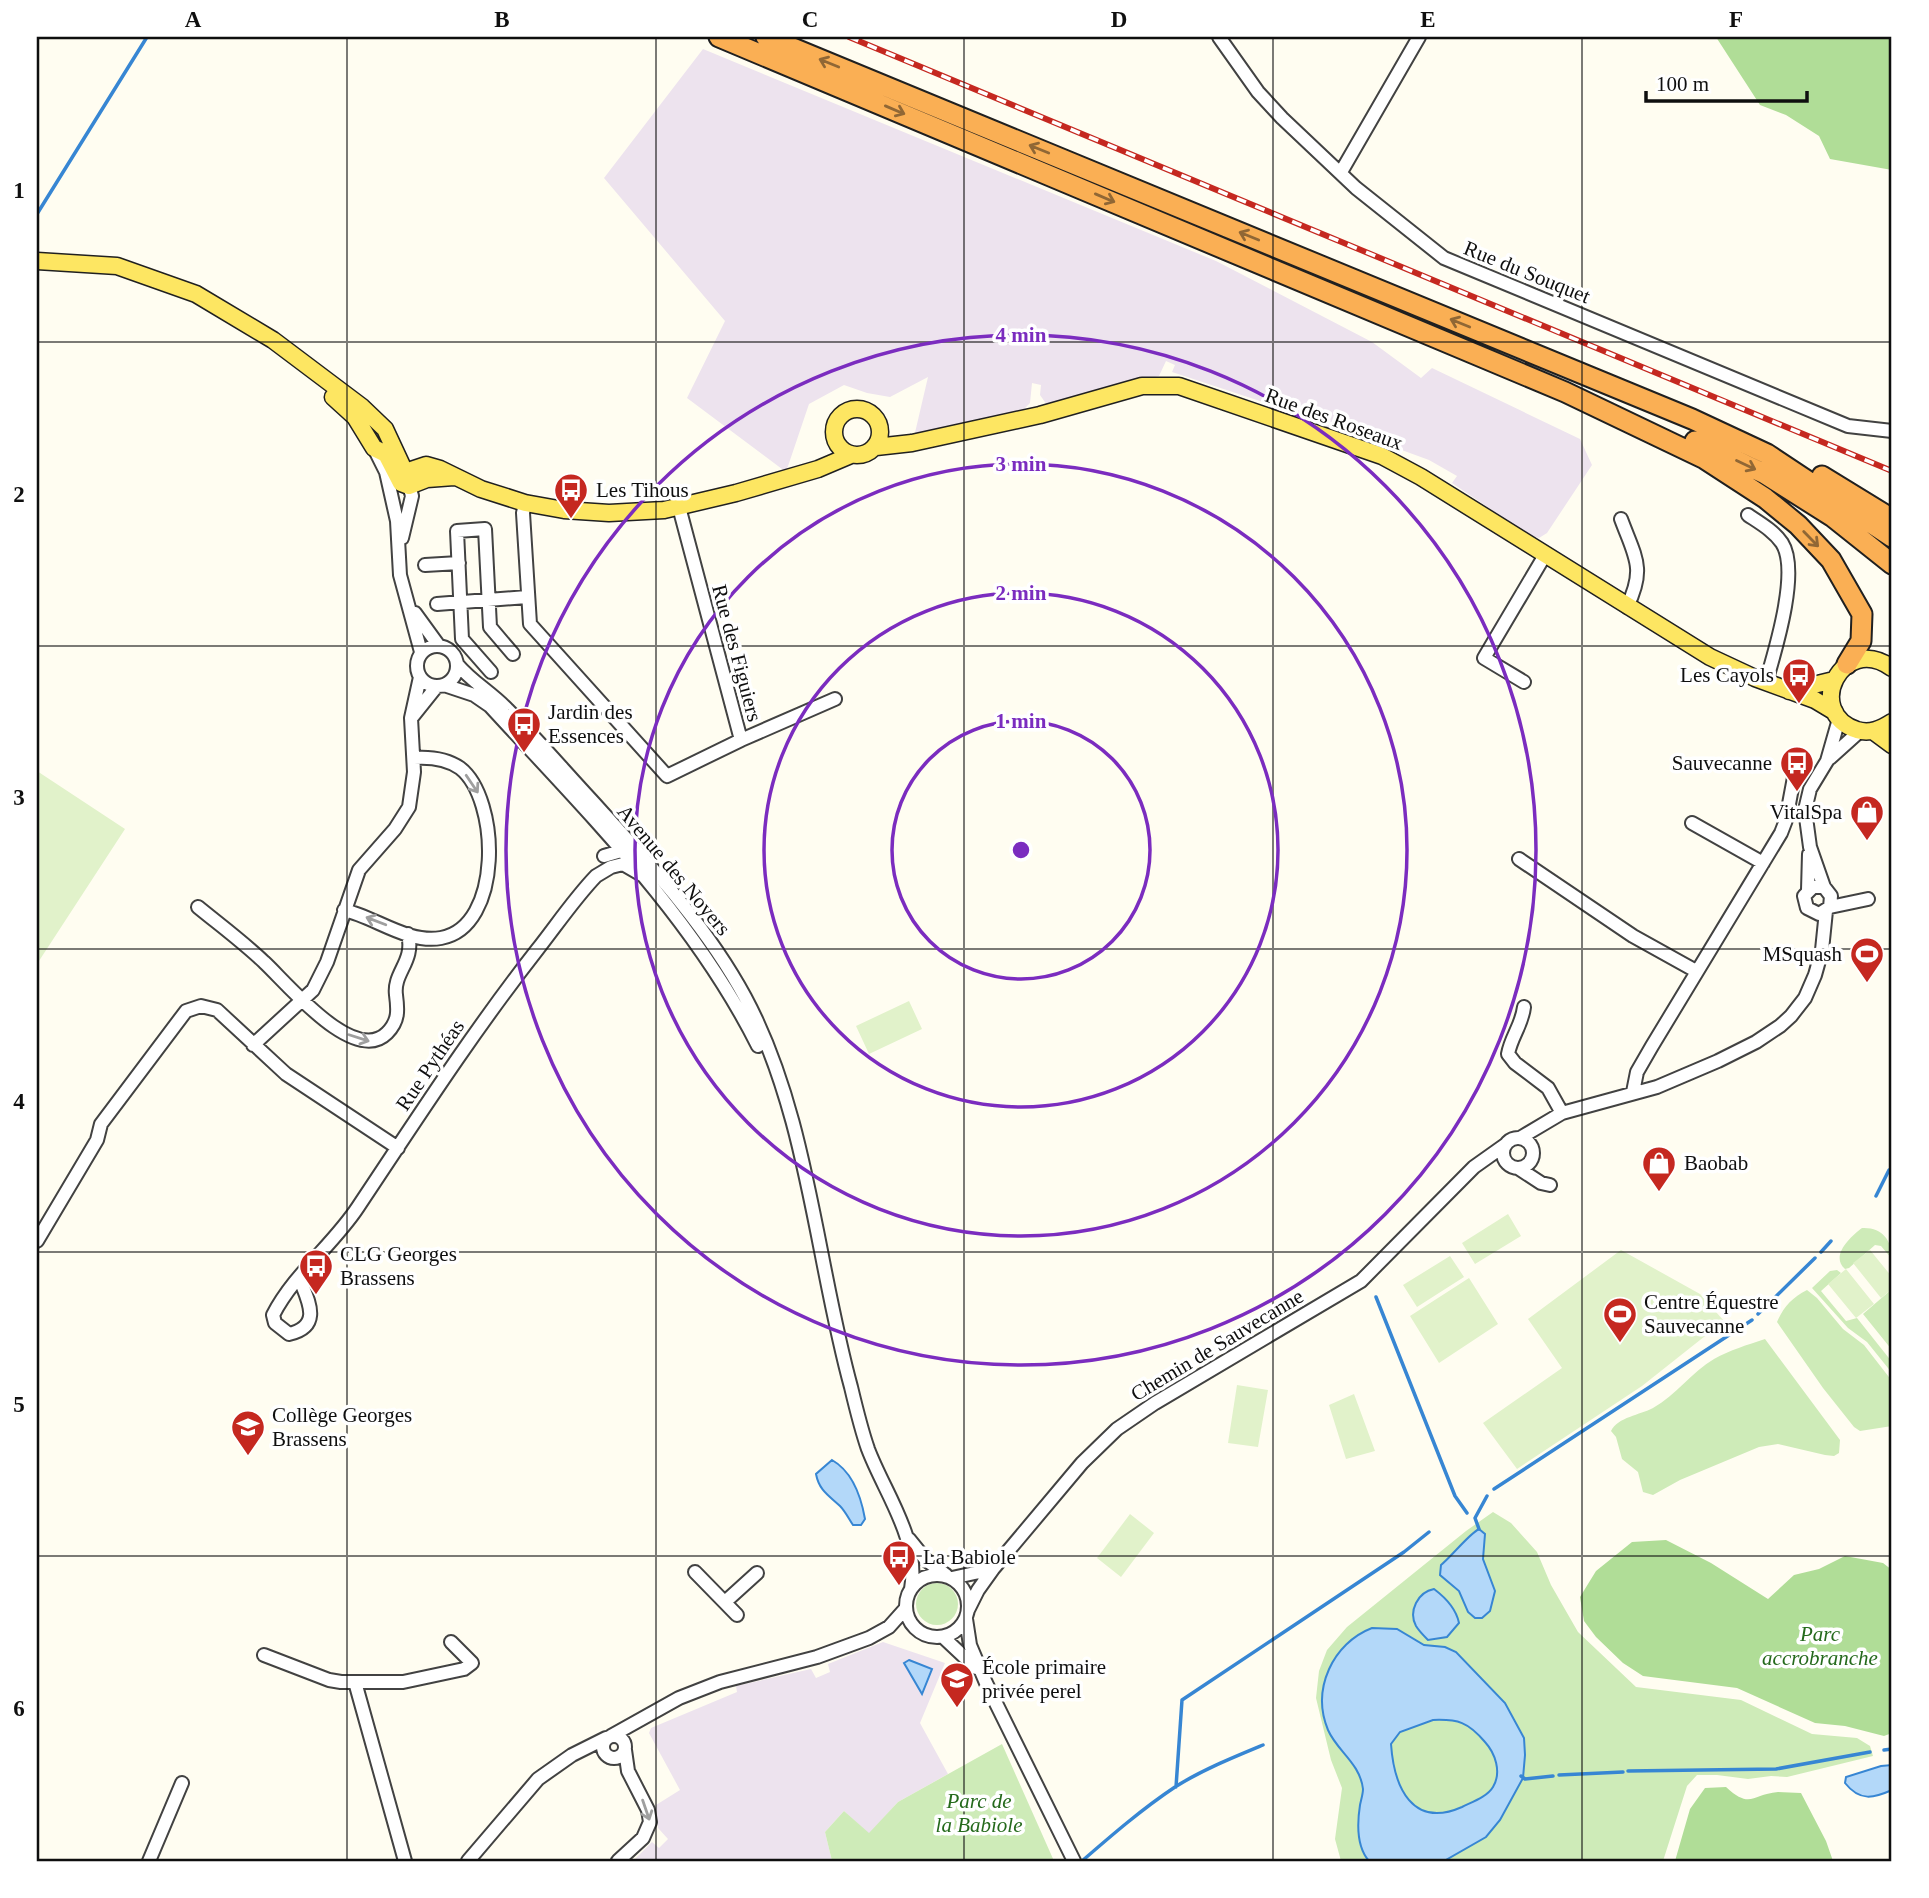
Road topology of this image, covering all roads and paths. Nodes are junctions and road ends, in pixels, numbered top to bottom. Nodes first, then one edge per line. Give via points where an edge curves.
1 (719, 37) edge
2 (766, 37) edge
3 (1219, 37) edge
4 (1419, 37) edge
5 (1341, 172) junction
6 (37, 261) edge
7 (1276, 270) junction
8 (273, 340) junction
9 (1523, 349) junction
10 (1892, 431) edge
11 (878, 440) junction
12 (374, 448) junction
13 (844, 450) junction
14 (404, 478) junction
15 (391, 496) junction
16 (525, 503) junction
17 (679, 507) junction
18 (1748, 515) dead end
19 (1621, 519) dead end
20 (1892, 519) edge
21 (1892, 537) edge
22 (1545, 555) junction
23 (398, 556) junction
24 (459, 563) junction
25 (1892, 564) edge
26 (425, 565) dead end
27 (527, 597) junction
28 (490, 599) junction
29 (461, 602) junction
30 (408, 604) junction
31 (437, 604) dead end
32 (1627, 607) junction
33 (439, 646) junction
34 (421, 652) junction
35 (513, 654) dead end
36 (457, 664) junction
37 (1847, 664) junction
38 (1892, 668) edge
39 (491, 672) dead end
40 (420, 677) junction
41 (1833, 681) junction
42 (1524, 682) dead end
43 (1766, 682) junction
44 (440, 686) junction
45 (1789, 691) junction
46 (835, 699) dead end
47 (1837, 716) junction
48 (411, 719) junction
49 (1892, 722) edge
50 (1867, 731) junction
51 (741, 740) junction
52 (1892, 745) edge
53 (414, 758) junction
54 (1827, 761) junction
55 (1795, 772) dead end
56 (1692, 823) dead end
57 (603, 830) junction
58 (1810, 846) junction
59 (621, 850) junction
60 (604, 856) junction
61 (1519, 859) dead end
62 (1763, 863) junction
63 (648, 873) junction
64 (596, 876) junction
65 (1826, 889) junction
66 (1808, 890) junction
67 (198, 907) dead end
68 (1828, 909) junction
69 (344, 910) junction
70 (1811, 912) junction
71 (408, 934) junction
72 (1822, 950) junction
73 (1696, 971) junction
74 (302, 1002) junction
75 (1524, 1007) dead end
76 (253, 1045) junction
77 (1633, 1093) junction
78 (1558, 1116) junction
79 (1520, 1138) junction
80 (1505, 1145) junction
81 (398, 1148) junction
82 (1533, 1152) junction
83 (1474, 1167) junction
84 (1515, 1167) junction
85 (37, 1241) edge
86 (299, 1277) junction
87 (907, 1536) junction
88 (993, 1569) junction
89 (695, 1572) dead end
90 (757, 1573) dead end
91 (951, 1578) junction
92 (911, 1589) junction
93 (725, 1602) junction
94 (906, 1608) junction
95 (967, 1614) junction
96 (737, 1615) dead end
97 (913, 1625) junction
98 (889, 1627) junction
99 (943, 1637) junction
100 (451, 1642) dead end
101 (264, 1655) dead end
102 (355, 1682) junction
103 (986, 1682) junction
104 (637, 1720) junction
105 (609, 1737) junction
106 (625, 1748) junction
107 (581, 1752) junction
108 (609, 1756) junction
109 (628, 1771) junction
110 (182, 1783) dead end
111 (149, 1861) edge
112 (405, 1861) edge
113 (467, 1861) edge
114 (618, 1861) edge
115 (1074, 1861) edge

1 -> 7 highway
9 -> 2 highway
3 - 5 street, Rue du Souquet via 1258,92
4 - 5 street
5 - 10 street, Rue du Souquet via 1444,258 1848,426
6 - 8 main road via 117,266 195,294
7 -> 25 highway via 1504,360 1765,474 1833,517
7 -> 37 highway via 1565,392 1705,459 1765,498 1831,560 1862,614 1861,641
8 - 12 main road via 355,416
8 - 14 main road via 385,429
9 - 20 highway via 1604,372 1762,441
9 - 21 highway via 1767,454
11 - 13 main road, Rue des Roseaux via 864,455
11 - 13 main road via 880,426 870,413 847,411 836,422 834,438
11 - 22 main road, Rue des Roseaux via 899,445 1040,415 1142,386 1179,386 1382,456
12 - 14 main road via 386,454
12 - 15 street
13 - 17 main road via 818,469
14 - 15 street
14 - 16 main road via 426,465
14 - 23 street via 412,496
15 - 23 street
16 - 17 main road via 609,513
16 - 27 street, Rue des Figuiers
17 - 51 street, Rue des Figuiers
18 - 43 street via 1782,543 1789,560 1789,588
19 - 32 street via 1638,567 1637,585
22 - 32 main road, Rue des Roseaux
22 - 42 street via 1484,658
23 - 30 street
24 - 26 street
24 - 28 street via 457,531 485,529
24 - 29 street
27 - 28 street
27 - 51 street, Rue des Figuiers via 530,624 667,776
28 - 29 street
28 - 35 street via 490,627
29 - 31 street
29 - 39 street via 461,639
30 - 33 street
30 - 34 street
32 - 43 main road, Rue des Roseaux via 1710,657
33 - 34 street
33 - 36 street via 451,652
34 - 40 street via 416,665
36 - 44 street via 454,677
36 - 63 street, Avenue des Noyers via 508,710
37 - 38 main road via 1870,658
37 - 41 main road
40 - 44 street
40 - 48 street
41 - 45 main road
41 - 47 main road via 1831,702
43 - 45 main road, Rue des Roseaux
44 - 48 street
44 - 57 street, Avenue des Noyers via 474,695 490,706
45 - 47 main road, Rue des Roseaux via 1815,700
46 - 51 street
47 - 50 main road, Rue des Roseaux via 1849,726
47 - 54 street
48 - 53 street
49 - 50 main road
50 - 52 main road, Rue des Roseaux
50 - 54 street
53 - 69 street via 409,807 359,870
53 -> 71 street via 447,762 472,781 478,790 488,856 482,899 461,929 442,938
54 - 58 street via 1806,803
55 - 62 street via 1786,820
56 - 62 street
57 - 59 street, Avenue des Noyers
57 - 60 street
58 - 65 street
58 - 66 street
59 - 60 street
59 - 63 street, Avenue des Noyers
60 - 64 street, Rue Pythéas
61 - 73 street via 1633,936
62 - 73 street
63 - 64 street via 623,864
63 - 87 street, Avenue des Noyers via 738,1005 759,1048 796,1143 872,1459
64 - 81 street, Rue Pythéas via 485,1018
65 - 66 street
65 - 68 street via 1832,901
65 - 68 street via 1868,899
66 - 70 street via 1804,902
67 - 74 street via 263,961
68 - 70 street
68 - 72 street
71 -> 69 street
69 - 74 street via 319,981
70 - 72 street
74 -> 71 street via 357,1040 380,1039 397,1018 397,982 411,952
72 - 77 street via 1805,998 1780,1026 1718,1061
73 - 77 street via 1637,1072
74 - 76 street
75 - 78 street via 1508,1054 1548,1088
76 - 81 street via 286,1074
76 - 85 street via 217,1010 201,1006 186,1011 101,1124 97,1140
77 - 78 street
78 - 79 street
78 - 82 street
79 - 80 street
79 - 82 street
80 - 83 street, Chemin de Sauvecanne
80 - 84 street via 1504,1157
81 - 86 street, Rue Pythéas via 358,1208
82 - 84 street via 1524,1167
82 - 84 street via 1538,1175 1550,1185
83 - 84 street
83 - 88 street, Chemin de Sauvecanne via 1362,1281 1117,1429 1082,1463
86 - 86 street, Rue Pythéas via 311,1316 300,1331 289,1334 267,1320
87 - 91 street, Avenue des Noyers via 926,1560
87 - 92 street, Avenue des Noyers via 914,1571
88 - 91 street
88 - 95 street, Chemin de Sauvecanne
89 - 93 street
90 - 93 street
91 - 92 street via 933,1575
91 - 95 street via 965,1591
92 - 94 street
93 - 96 street
94 - 97 street
94 - 98 street
95 - 99 street via 953,1633
95 - 103 street via 970,1645
97 - 98 street
97 - 99 street via 927,1635
98 - 104 street via 817,1657 720,1682
99 - 103 street
100 - 102 street via 471,1663 464,1669 403,1682
101 - 102 street via 329,1680
102 - 112 street
103 - 115 street
104 - 105 street
104 - 106 street
105 - 106 street via 617,1736
105 - 107 street
105 - 108 street via 602,1749
106 - 108 street via 621,1756
106 - 109 street
107 - 108 street
107 - 113 street via 538,1779
108 - 109 street
109 -> 114 street via 650,1822 643,1838
110 - 111 street

